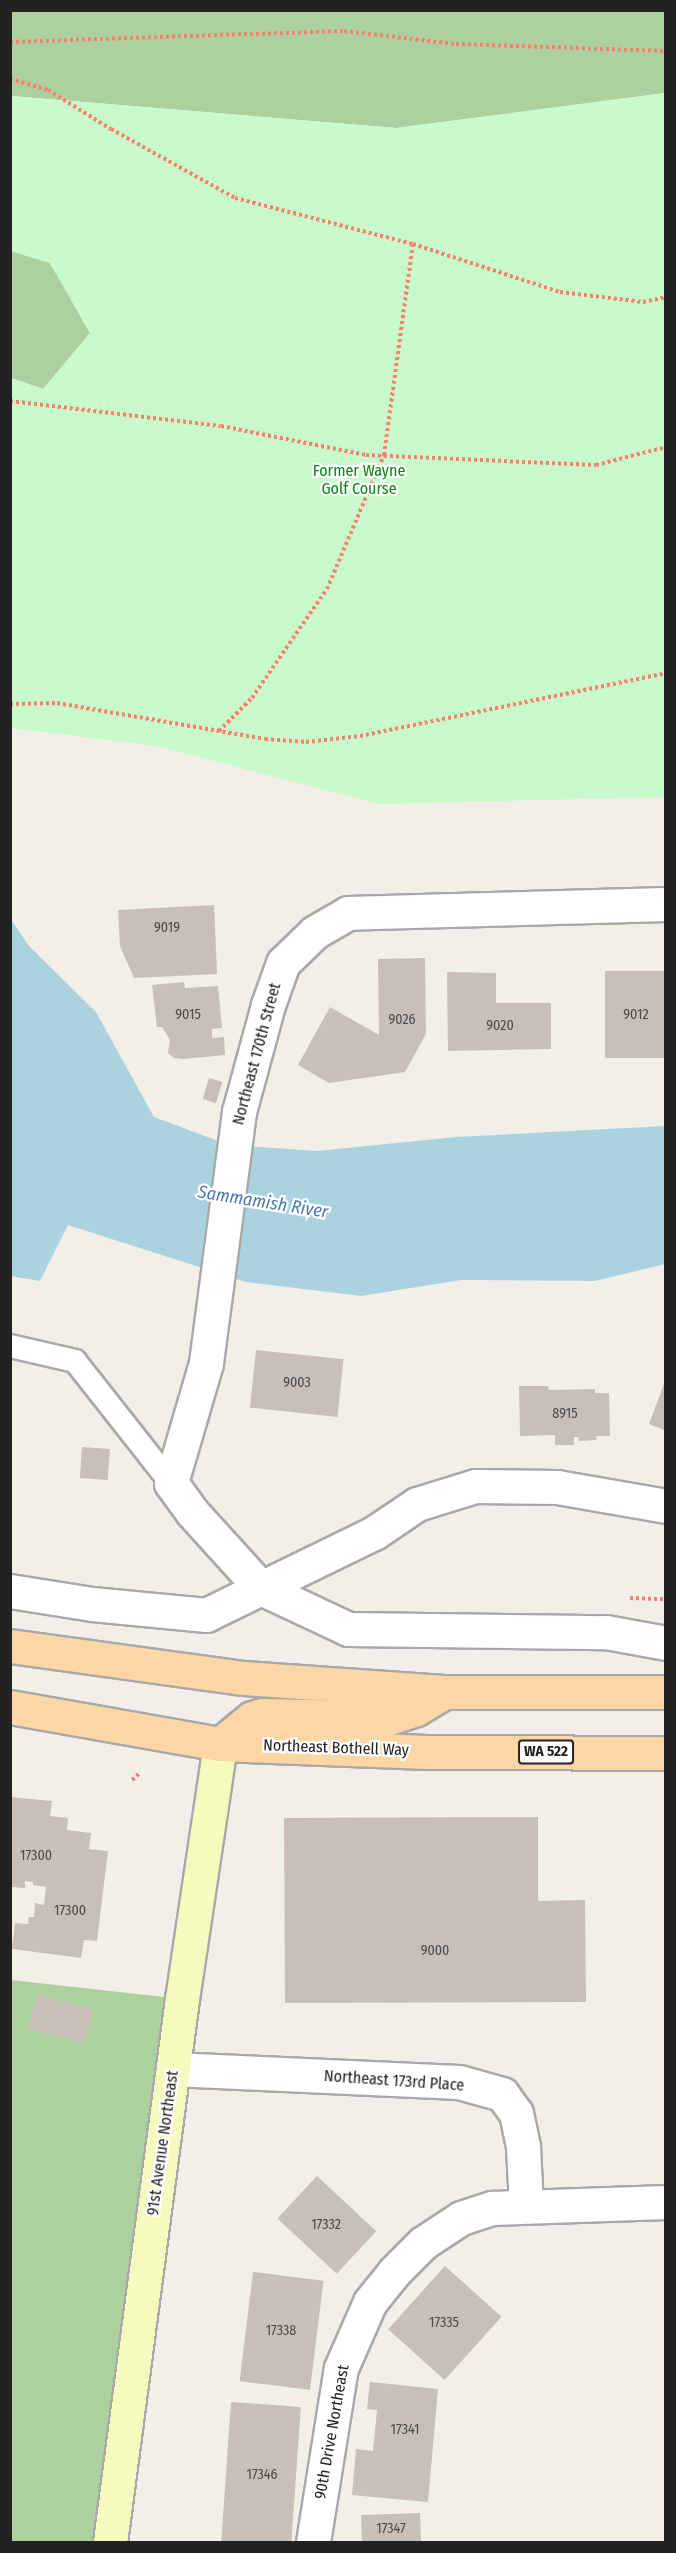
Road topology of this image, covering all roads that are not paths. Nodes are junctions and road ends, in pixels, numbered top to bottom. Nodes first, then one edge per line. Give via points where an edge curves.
1 (666, 904) edge
2 (10, 1346) edge
3 (171, 1483) junction
4 (666, 1506) edge
5 (261, 1588) junction
6 (10, 1591) edge
7 (666, 1643) edge
8 (10, 1646) edge
9 (444, 1692) junction
10 (666, 1692) edge
11 (10, 1707) edge
12 (220, 1744) junction
13 (666, 1753) edge
14 (173, 2069) junction
15 (666, 2202) edge
16 (526, 2205) junction
17 (110, 2542) edge
18 (313, 2542) edge

1 - 3 street, Northeast 170th Street via 348,913 314,933 283,963 239,1112 206,1364
2 - 3 lane via 75,1361
3 - 5 street
4 - 5 street via 557,1487 475,1486 417,1504 374,1533
5 - 6 street via 206,1615
5 - 7 street via 348,1629 606,1632
8 - 9 main road via 244,1678
9 - 10 main road
9 - 12 main road via 416,1709 389,1718 262,1715 252,1718
11 - 12 main road, Northeast Bothell Way / WA 522
12 - 13 main road, Northeast Bothell Way / WA 522 via 427,1752
12 - 14 street, 91st Avenue Northeast
14 - 16 street, Northeast 173rd Place via 459,2082 502,2094 516,2113 523,2147
14 - 17 street, 91st Avenue Northeast
15 - 16 street
16 - 18 street, 90th Drive Northeast via 492,2208 461,2218 423,2243 370,2302 341,2368

